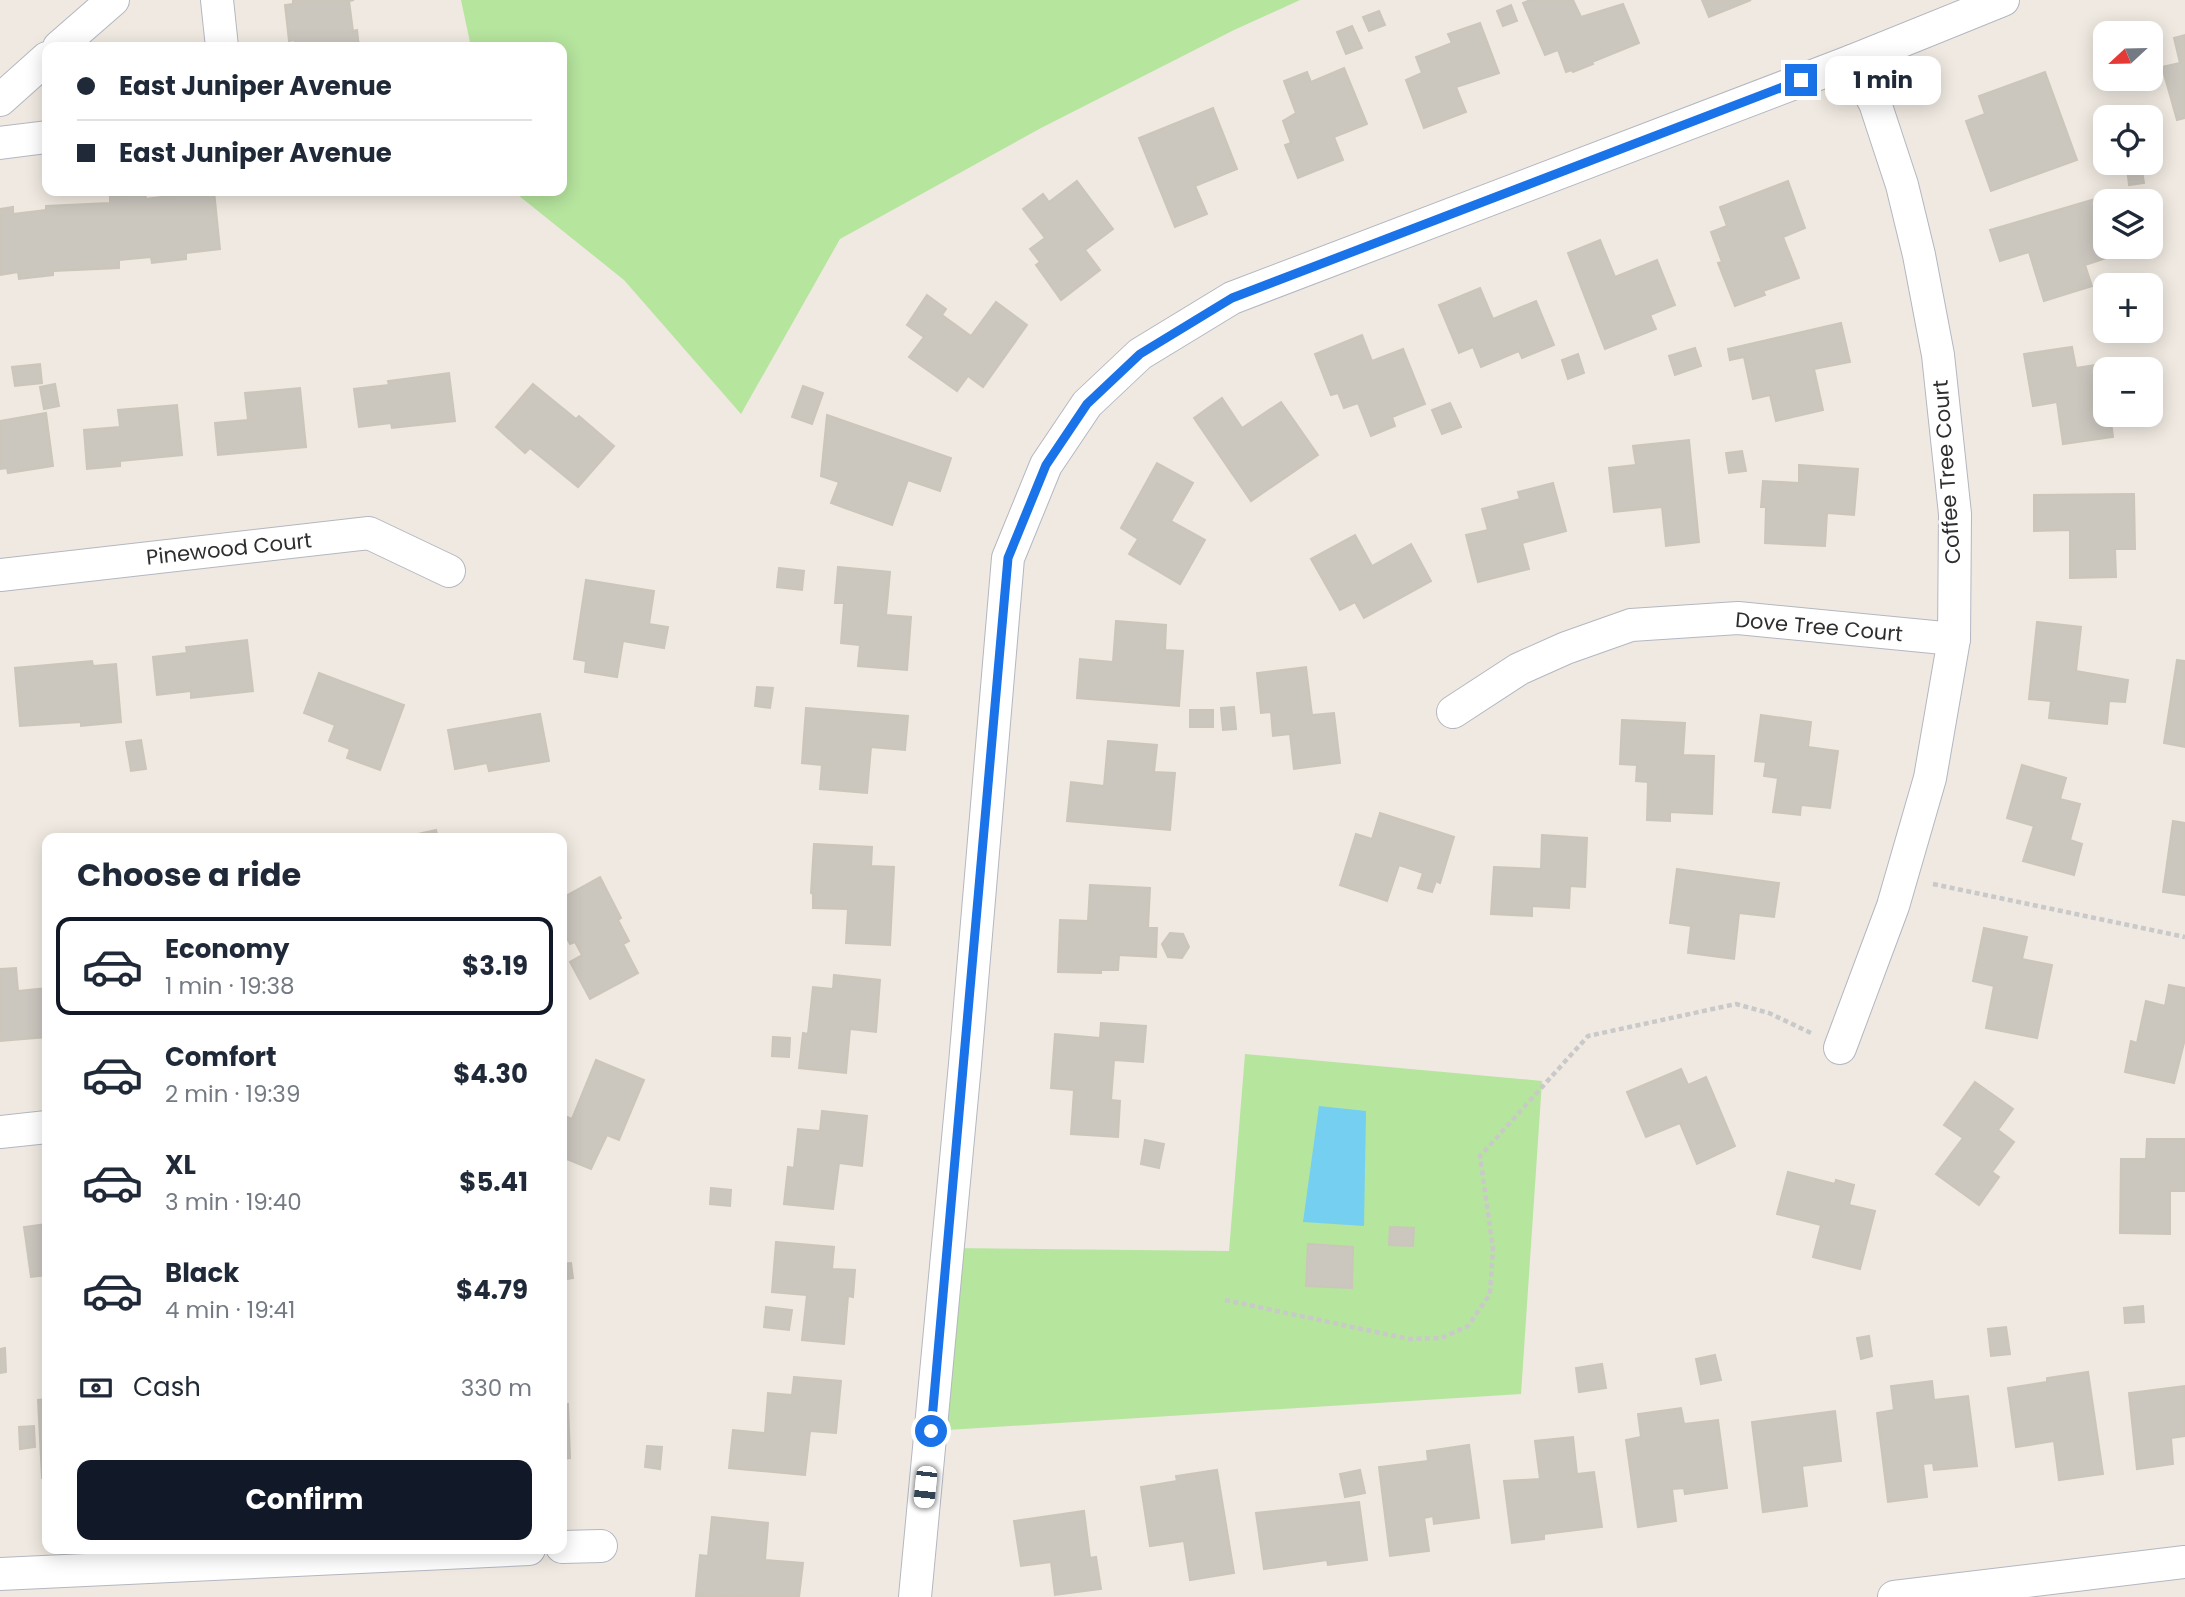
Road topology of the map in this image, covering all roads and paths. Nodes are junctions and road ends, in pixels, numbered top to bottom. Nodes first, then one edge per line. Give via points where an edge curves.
1 (113, 0) edge
2 (216, 0) edge
3 (2003, 0) edge
4 (65, 42) edge
5 (221, 42) edge
6 (1852, 61) junction
7 (42, 62) edge
8 (0, 100) edge
9 (42, 138) edge
10 (0, 143) edge
11 (449, 571) dead end
12 (0, 575) edge
13 (1954, 639) junction
14 (1453, 712) dead end
15 (1901, 878) junction
16 (2185, 937) edge
17 (1840, 1048) joint
18 (42, 1128) edge
19 (0, 1132) edge
20 (1225, 1300) dead end
21 (601, 1546) dead end
22 (567, 1547) edge
23 (423, 1554) edge
24 (2185, 1562) edge
25 (0, 1574) edge
26 (915, 1597) edge
27 (1894, 1597) edge

1 - 4 street
2 - 5 street
3 - 6 street
6 - 13 street, Coffee Tree Court via 1875,103 1902,185 1938,355 1955,514
6 - 26 street via 1232,298 1140,354 1087,404 1046,465 1008,558
7 - 8 street
9 - 10 street
11 - 12 street, Pinewood Court via 369,533
13 - 14 street, Dove Tree Court via 1738,618 1631,625 1519,669
13 - 15 street, Coffee Tree Court via 1930,778
15 - 16 path
15 - 17 street, Coffee Tree Court
17 - 20 path via 1769,1013 1736,1004 1588,1036 1480,1156 1493,1248 1490,1294 1468,1326 1441,1338 1409,1339
18 - 19 street
21 - 22 street
23 - 25 street
24 - 27 street

